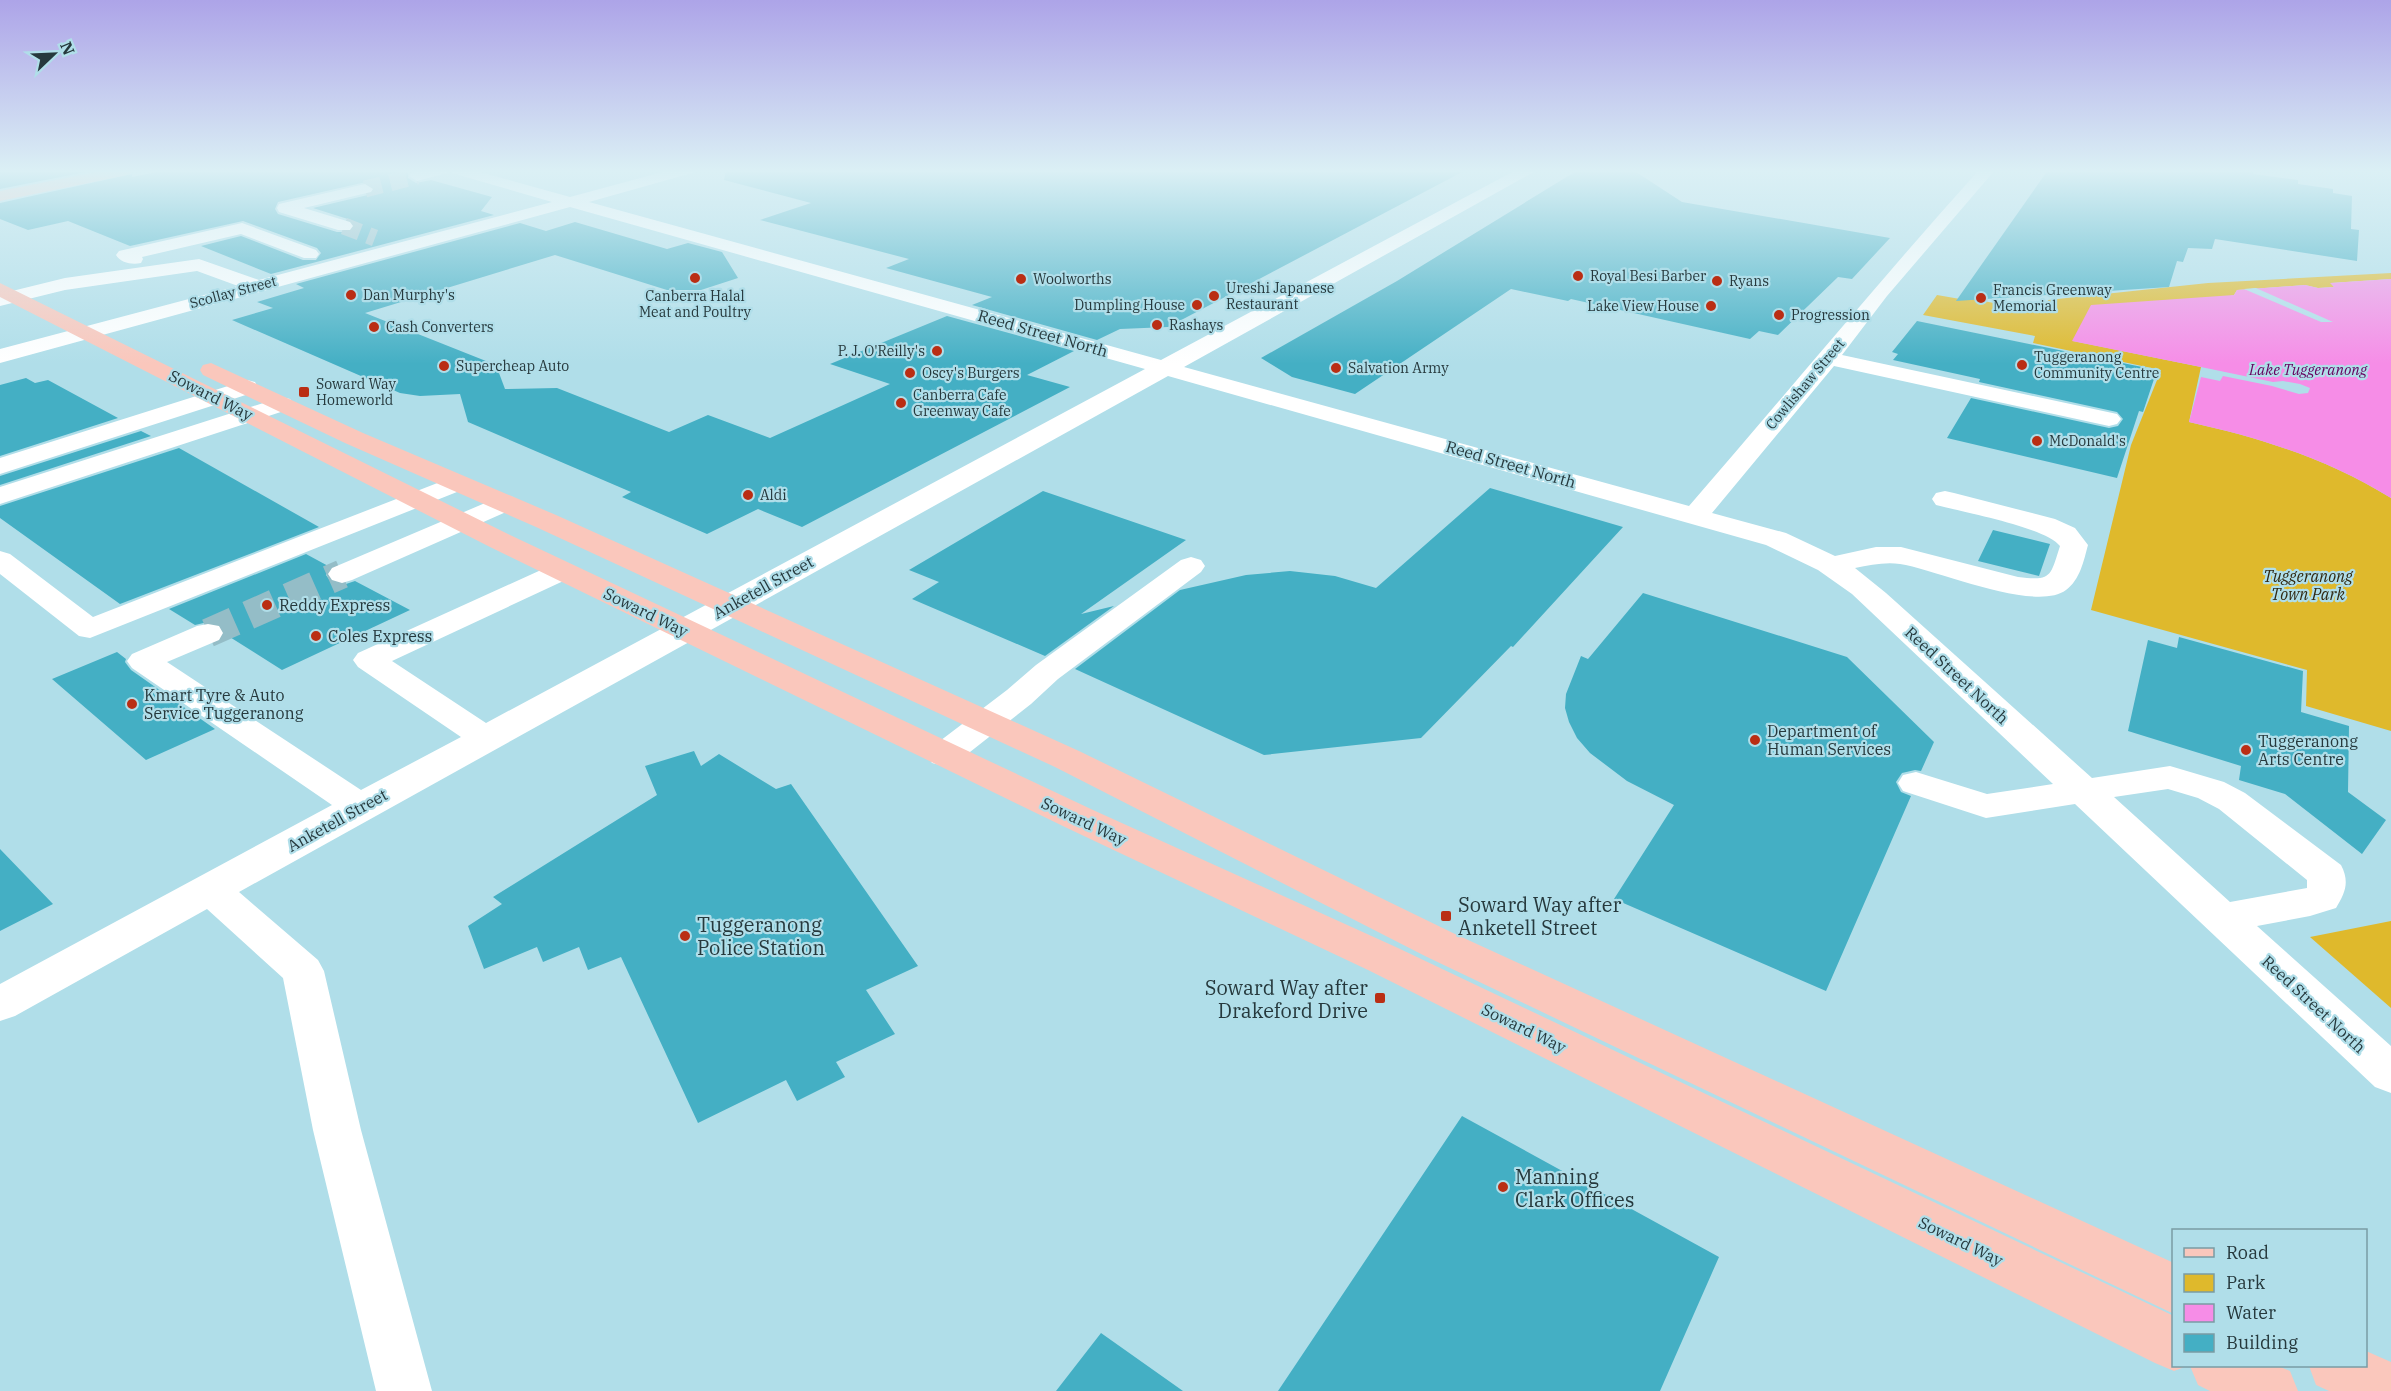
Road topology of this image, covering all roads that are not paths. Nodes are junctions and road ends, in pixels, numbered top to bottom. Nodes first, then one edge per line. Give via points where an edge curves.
1 (212, 235) edge
2 (261, 235) edge
3 (442, 235) edge
4 (694, 235) edge
5 (1408, 235) edge
6 (1930, 235) edge
7 (264, 236) junction
8 (375, 238) tunnel mouth
9 (402, 246) junction
10 (310, 255) junction
11 (352, 260) junction
12 (153, 268) junction
13 (0, 270) edge
14 (229, 275) junction
15 (257, 286) junction
16 (42, 290) junction
17 (5, 295) edge
18 (115, 325) junction
19 (88, 332) junction
20 (160, 346) dead end
21 (0, 356) edge
22 (1828, 358) junction
23 (193, 361) dead end
24 (1165, 368) junction
25 (247, 387) junction
26 (216, 397) junction
27 (282, 404) junction
28 (250, 414) junction
29 (2109, 419) dead end
30 (0, 466) edge
31 (458, 483) junction
32 (0, 496) edge
33 (417, 499) junction
34 (1945, 499) dead end
35 (504, 503) junction
36 (1695, 516) junction
37 (462, 522) junction
38 (0, 560) edge
39 (1833, 565) junction
40 (1191, 566) dead end
41 (562, 571) junction
42 (342, 574) tunnel mouth
43 (730, 605) junction
44 (684, 630) junction
45 (208, 633) tunnel mouth
46 (987, 722) junction
47 (486, 738) junction
48 (944, 754) junction
49 (1917, 783) dead end
50 (2082, 790) junction
51 (360, 807) junction
52 (210, 889) junction
53 (2221, 918) junction
54 (0, 1004) edge
55 (2391, 1074) edge
56 (2172, 1288) edge
57 (2172, 1343) edge
58 (2222, 1367) edge
59 (2340, 1367) edge
60 (404, 1391) edge
61 (2270, 1391) edge
62 (2391, 1391) edge

1 - 12 street via 125,255
2 - 7 street
3 - 9 street, Scollay Street
4 - 24 street, Reed Street North
5 - 24 street, Anketell Street
6 - 22 street, Cowlishaw Street
7 - 10 street
7 - 12 street
8 - 9 street
9 - 11 street, Scollay Street
10 - 11 street via 327,251
10 - 14 street
11 - 15 street, Scollay Street
12 - 14 street via 199,265
12 - 16 street
13 - 16 main road, Soward Way
14 - 15 street
15 - 18 street, Scollay Street
16 - 17 street
16 - 18 main road, Soward Way
17 - 19 main road, Soward Way
18 - 19 street, Scollay Street
18 - 20 main road, Soward Way
19 - 21 street, Scollay Street
19 - 26 main road, Soward Way
22 - 29 street
22 - 36 street, Cowlishaw Street
23 - 25 main road, Soward Way
24 - 36 street, Reed Street North
24 - 43 street, Anketell Street
25 - 26 street
25 - 27 main road, Soward Way
26 - 28 main road, Soward Way
26 - 30 street
27 - 28 street
27 - 31 main road, Soward Way
28 - 32 street
28 - 33 main road, Soward Way
31 - 33 street
31 - 35 main road, Soward Way
33 - 37 main road, Soward Way
33 - 38 street via 90,629
34 - 39 street via 2045,525 2065,534 2074,545 2064,577 2058,585 2048,588 2026,588 1901,556 1875,555
35 - 37 street
35 - 43 main road, Soward Way
36 - 39 street, Reed Street North via 1776,538
37 - 41 main road, Soward Way
37 - 42 street
39 - 50 street, Reed Street North
40 - 46 street via 1047,672
41 - 44 main road, Soward Way
41 - 47 street via 369,660
43 - 44 street, Anketell Street
43 - 46 main road, Soward Way
44 - 47 street, Anketell Street
44 - 48 main road, Soward Way
45 - 51 street via 143,661
46 - 48 street
46 - 56 main road, Soward Way via 1440,945
47 - 51 street, Anketell Street
48 - 57 main road, Soward Way via 1383,959
49 - 50 street via 1986,806
50 - 53 street, Reed Street North
50 - 53 street via 2170,777 2211,790 2250,814 2327,874 2322,898
51 - 52 street, Anketell Street
52 - 54 street, Anketell Street
52 - 60 street via 303,971 337,1130
53 - 55 street, Reed Street North
58 - 61 main road
59 - 62 main road

